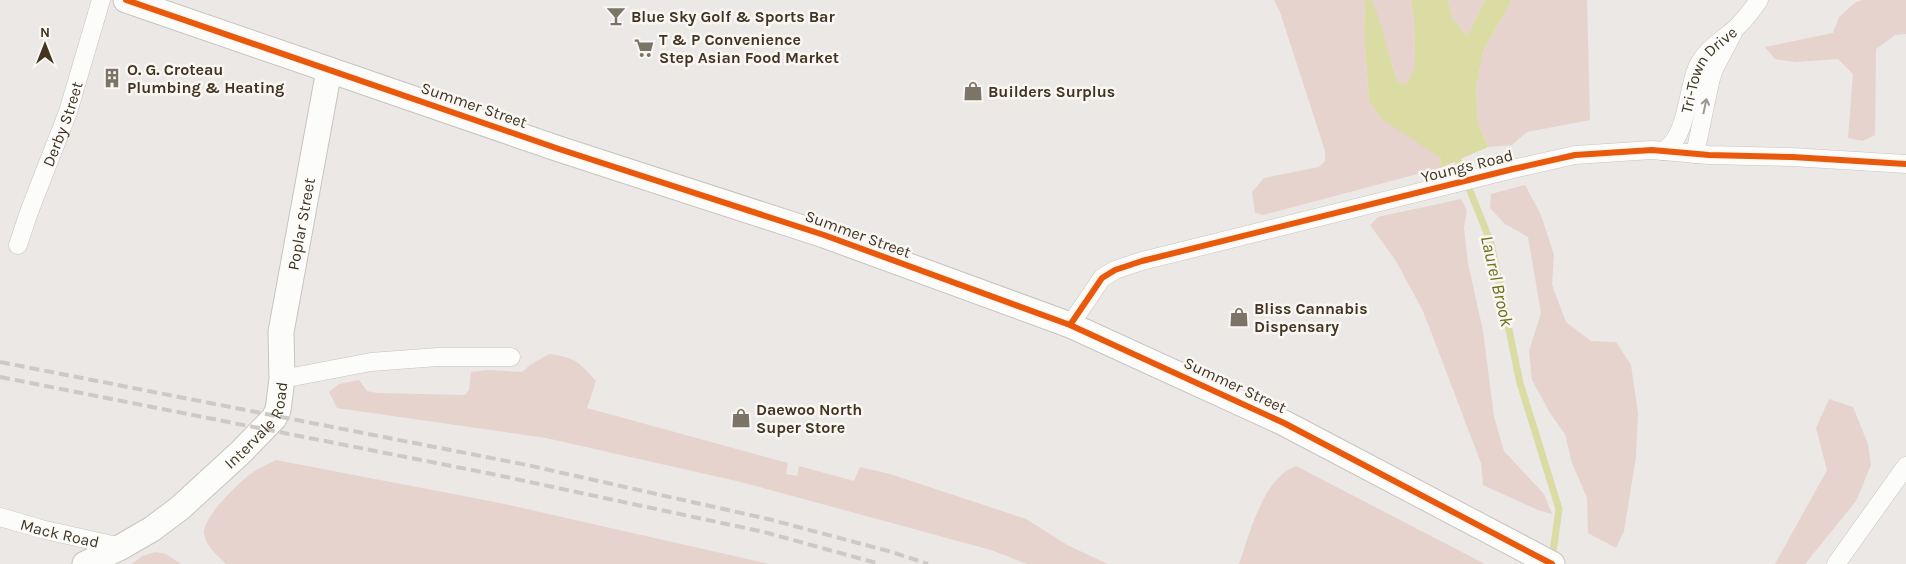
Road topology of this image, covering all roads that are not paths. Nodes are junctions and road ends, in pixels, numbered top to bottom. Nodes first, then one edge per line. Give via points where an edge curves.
1 (101, 0) edge
2 (126, 0) edge
3 (1759, 0) edge
4 (1736, 28) junction
5 (329, 70) junction
6 (1663, 151) junction
7 (1694, 154) junction
8 (1906, 164) edge
9 (18, 245) dead end
10 (1070, 325) junction
11 (511, 357) dead end
12 (282, 379) junction
13 (1906, 466) edge
14 (0, 517) edge
15 (121, 547) junction
16 (85, 564) edge
17 (1552, 564) edge
18 (1836, 564) edge

1 - 9 street, Derby Street via 68,112
2 - 5 main road, Summer Street
3 - 4 street
4 - 6 street, Tri-Town Drive via 1705,53 1692,81 1676,139
7 -> 4 street, Tri-Town Drive via 1710,82
5 - 10 main road, Summer Street via 558,149 824,235
5 - 12 main road, Poplar Street via 281,332
6 - 7 street, Youngs Road
6 - 10 street, Youngs Road via 1576,155 1142,261 1102,278
7 - 8 street, Youngs Road
10 - 17 main road, Summer Street via 1284,423
11 - 12 street, Intervale Road via 438,357 370,362
12 - 15 main road, Intervale Road via 274,418 180,508
13 - 18 street
14 - 15 street, Mack Road
15 - 16 main road, Intervale Road

